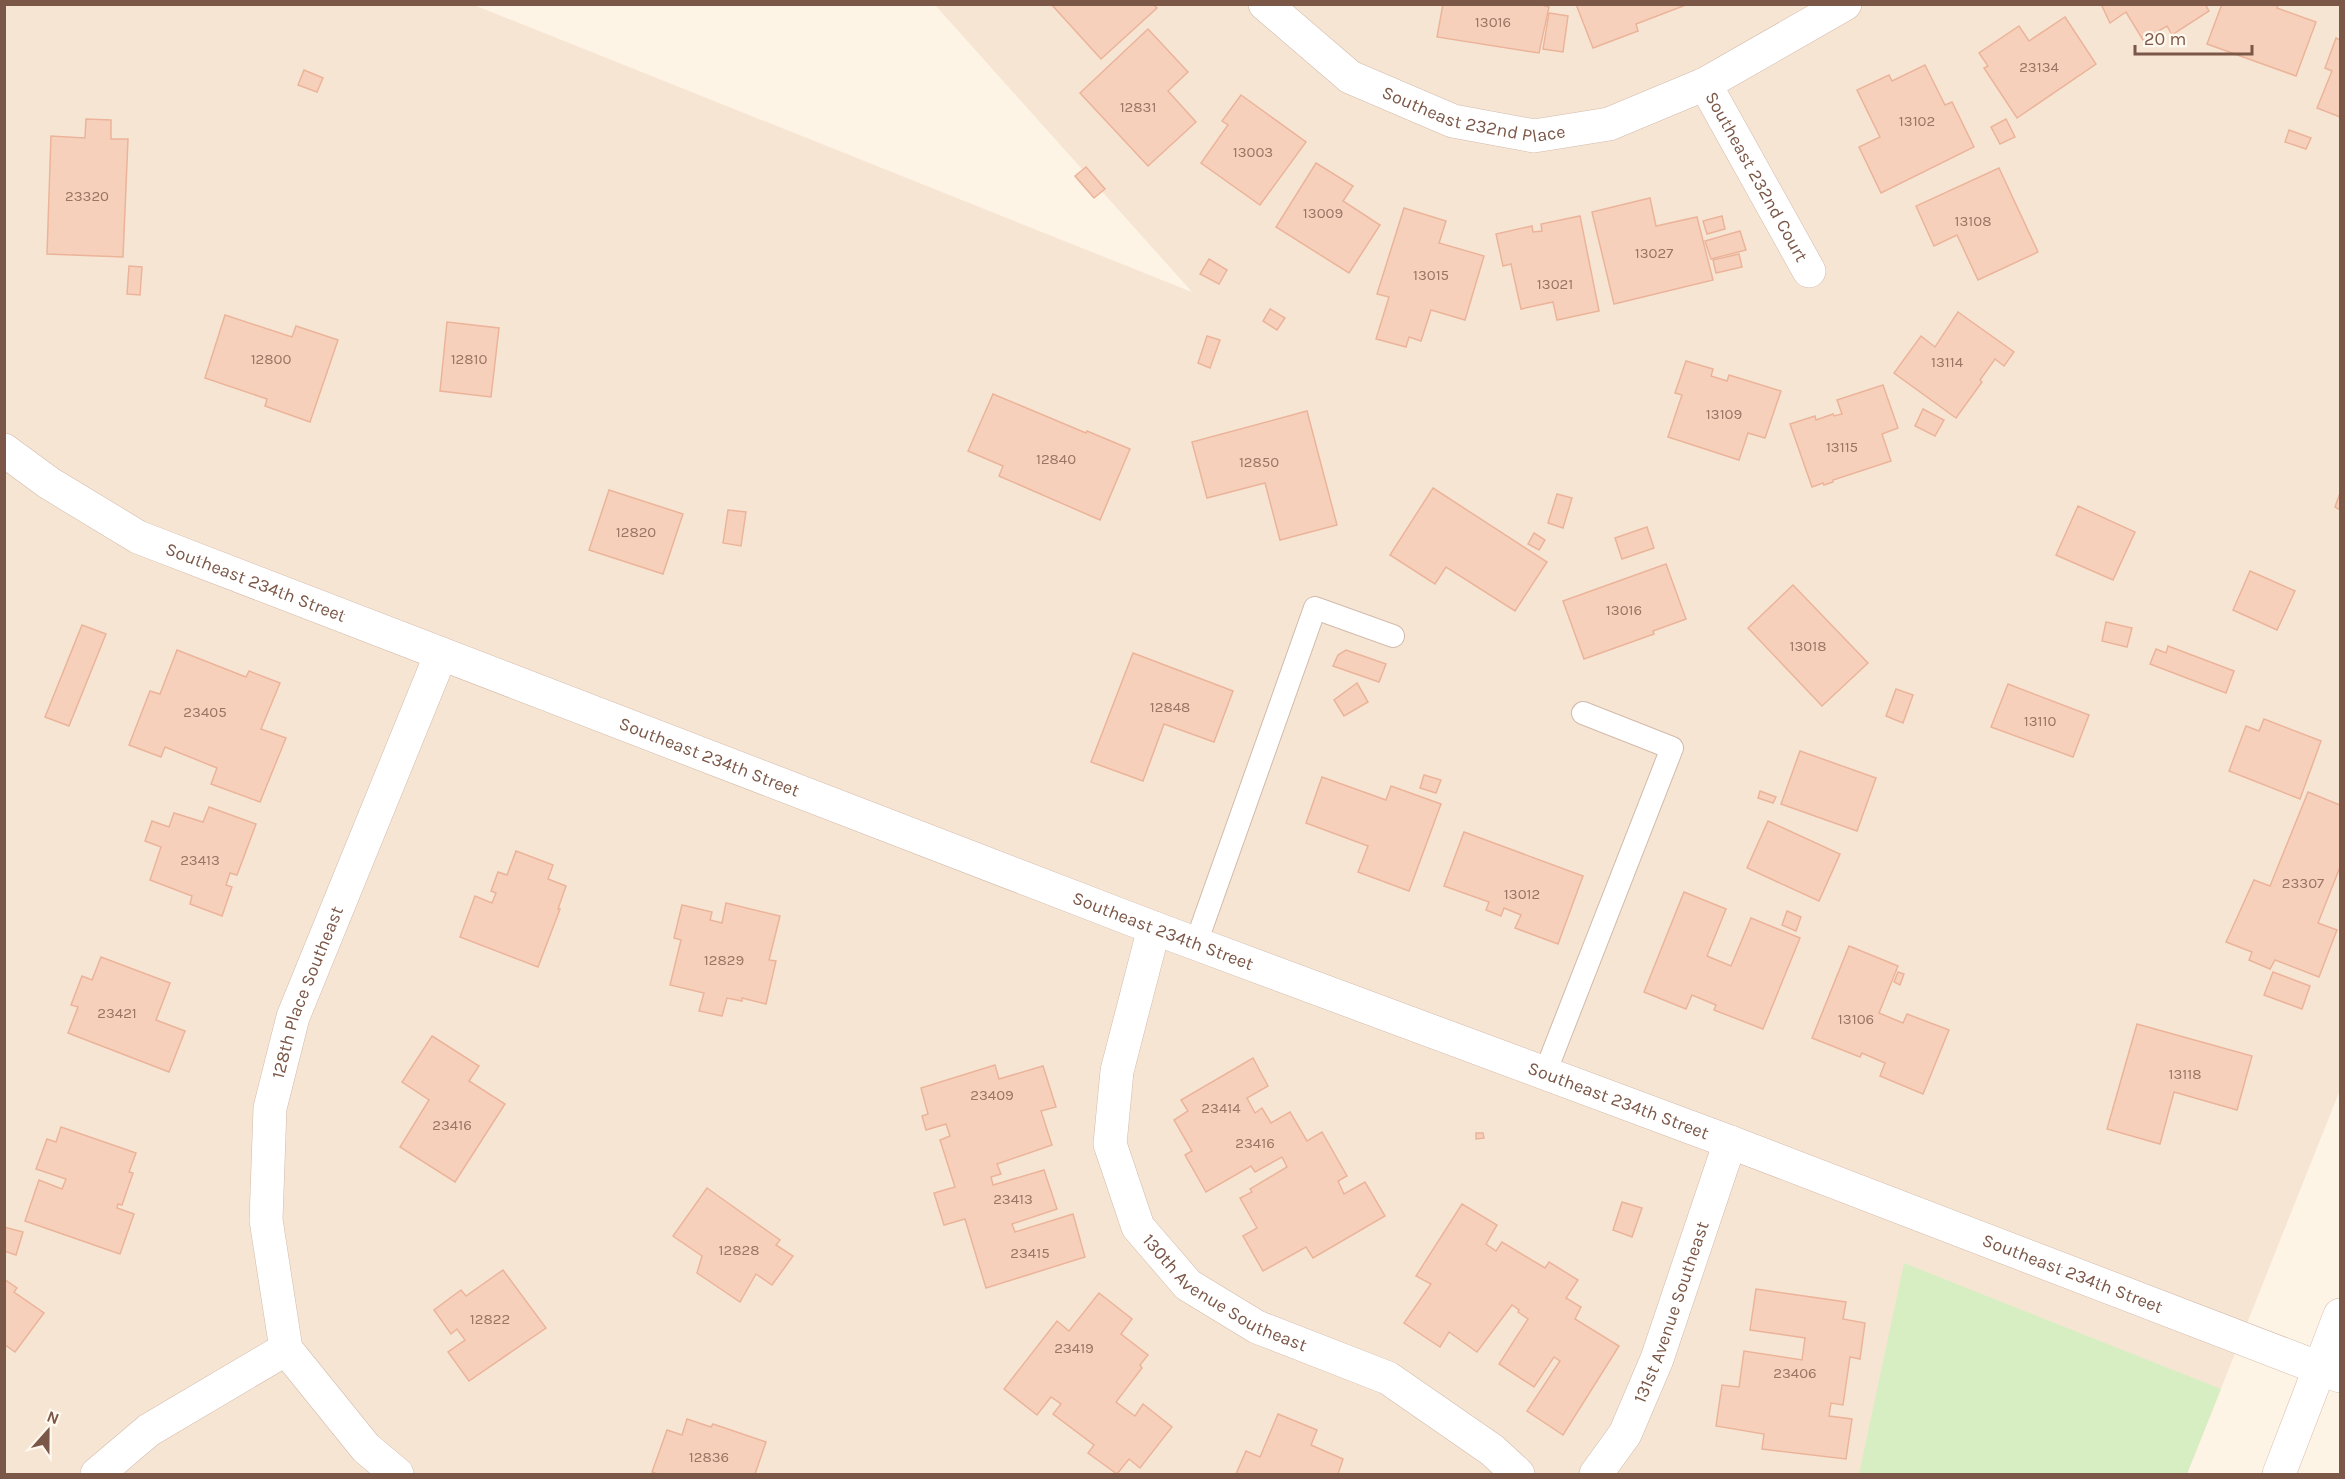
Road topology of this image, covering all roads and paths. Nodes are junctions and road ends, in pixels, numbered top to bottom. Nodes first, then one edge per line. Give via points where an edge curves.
1 (1265, 4) edge
2 (1845, 4) edge
3 (1704, 84) junction
4 (1809, 271) dead end
5 (4, 450) edge
6 (1393, 636) dead end
7 (441, 654) junction
8 (1583, 713) dead end
9 (1154, 928) junction
10 (1196, 944) junction
11 (1545, 1073) junction
12 (1730, 1142) junction
13 (2340, 1315) edge
14 (286, 1349) junction
15 (2330, 1372) edge
16 (97, 1474) edge
17 (397, 1474) edge
18 (1518, 1474) edge
19 (1596, 1474) edge
20 (2278, 1474) edge

1 - 3 street, Southeast 232nd Place via 1350,77 1453,121 1522,134 1534,136 1609,124
2 - 3 street, Southeast 232nd Place
3 - 4 street, Southeast 232nd Court
5 - 7 street, Southeast 234th Street via 49,483 138,537
6 - 10 lane via 1315,608
7 - 9 street, Southeast 234th Street
7 - 14 street, 128th Place Southeast via 293,1017 270,1108 266,1220
8 - 11 lane via 1672,748
9 - 10 street, Southeast 234th Street
9 - 18 street, 130th Avenue Southeast via 1117,1071 1110,1144 1138,1227 1188,1285 1257,1327 1388,1378 1492,1450
10 - 11 street, Southeast 234th Street
11 - 12 street, Southeast 234th Street
12 - 15 street, Southeast 234th Street
12 - 19 street, 131st Avenue Southeast via 1657,1359 1625,1434
13 - 15 street
14 - 16 street via 149,1430
14 - 17 street via 366,1448
15 - 20 street

